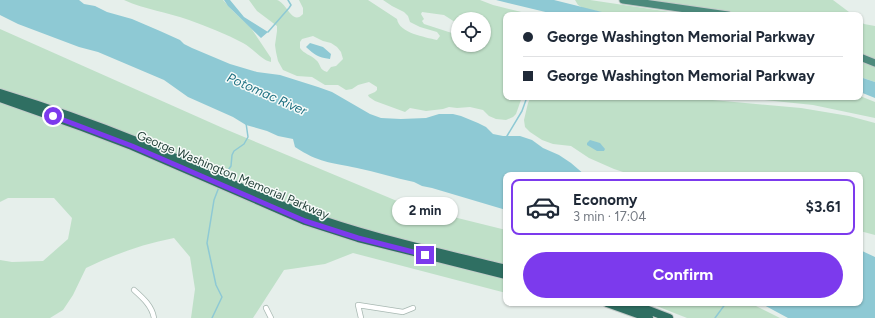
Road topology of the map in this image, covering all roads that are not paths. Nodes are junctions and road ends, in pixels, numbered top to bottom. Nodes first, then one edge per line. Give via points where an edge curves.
1 (623, 0) edge
2 (707, 12) edge
3 (863, 58) edge
4 (875, 63) edge
5 (0, 92) edge
6 (0, 98) edge
7 (182, 165) junction
8 (260, 199) junction
9 (503, 268) edge
10 (503, 274) edge
11 (134, 290) dead end
12 (615, 306) edge
13 (638, 306) edge
14 (642, 306) edge
15 (266, 308) dead end
16 (413, 308) dead end
17 (646, 309) junction
18 (154, 318) edge
19 (271, 318) edge
20 (361, 318) edge
21 (649, 318) edge
22 (668, 318) edge

1 - 2 highway
3 - 4 highway
5 - 7 highway, George Washington Memorial Parkway via 130,138
6 - 7 highway, George Washington Memorial Parkway
7 - 8 highway, George Washington Memorial Parkway
8 - 9 highway, George Washington Memorial Parkway via 371,236
8 - 10 highway, George Washington Memorial Parkway via 305,221 358,238
11 - 18 street via 153,312
12 - 21 highway
13 - 17 highway
14 - 17 highway
15 - 19 street
16 - 20 street via 403,312 358,305
17 - 22 highway

